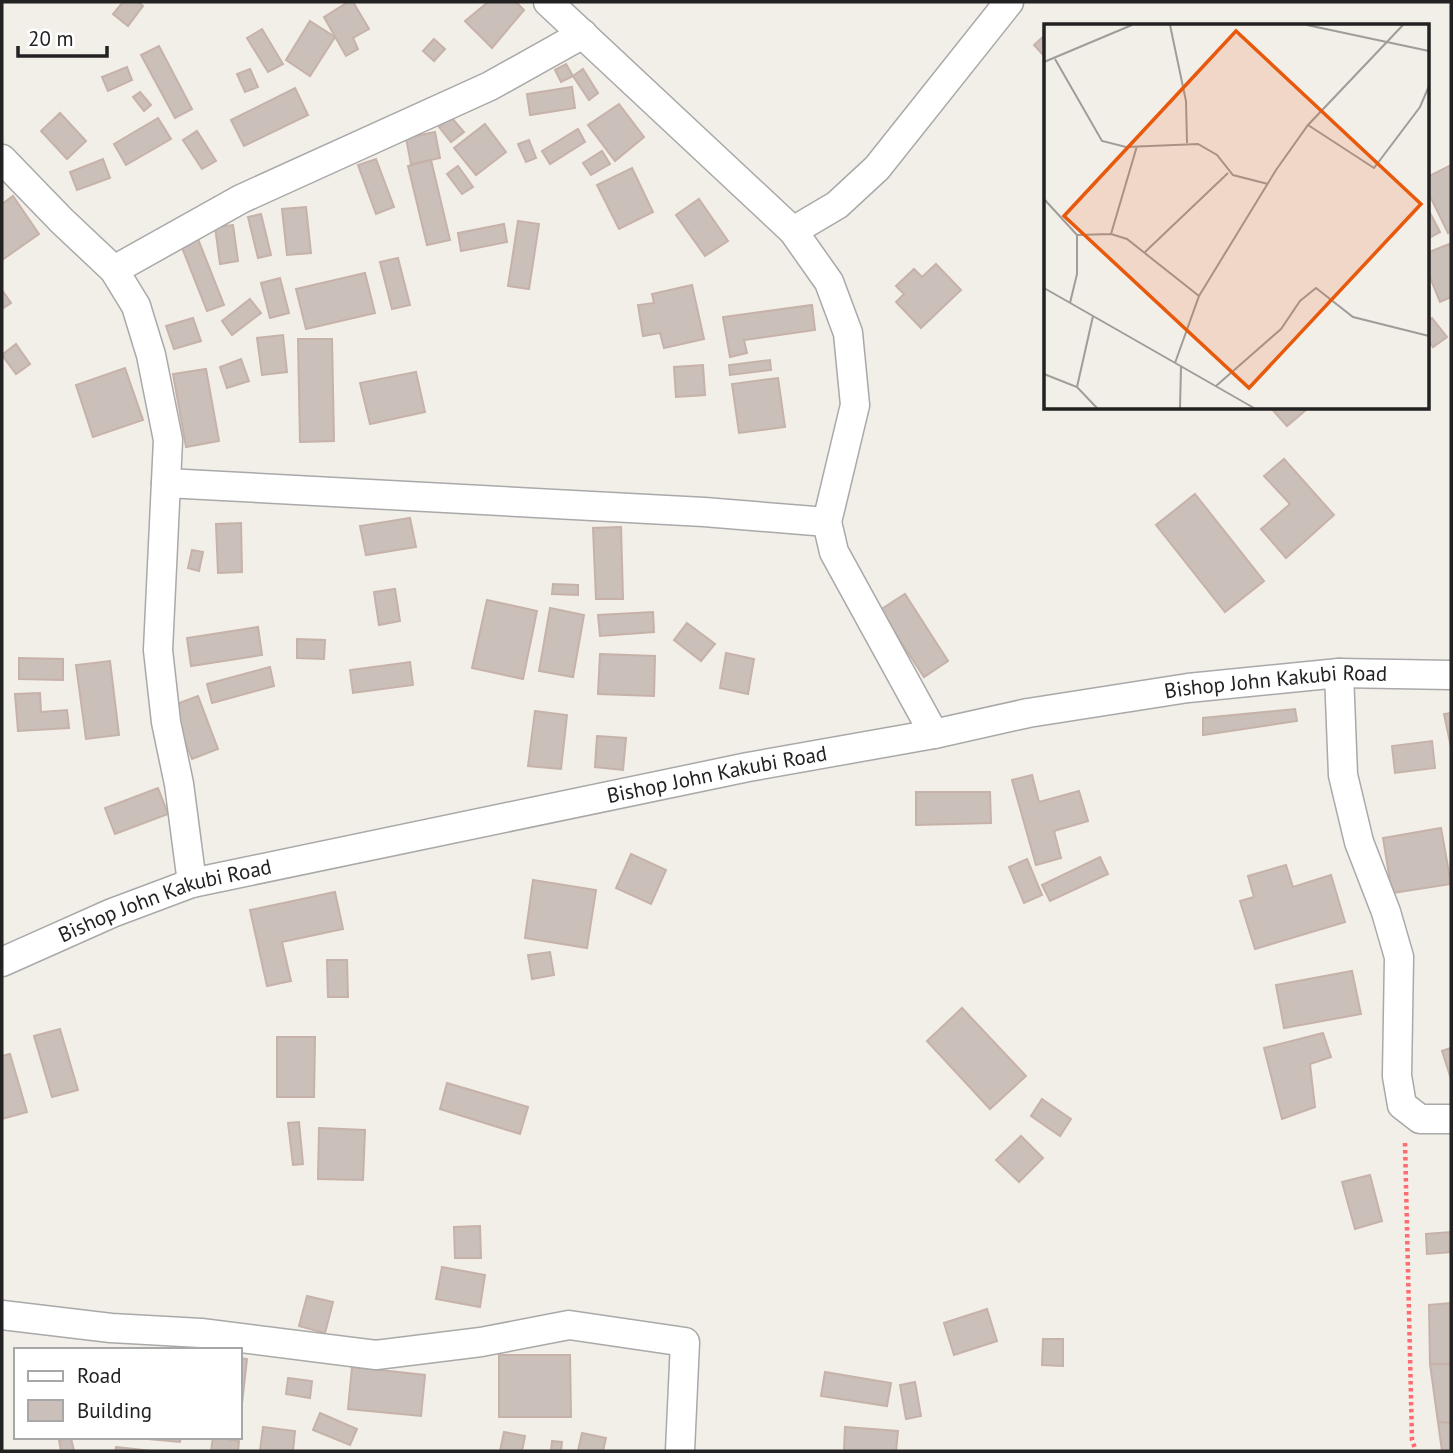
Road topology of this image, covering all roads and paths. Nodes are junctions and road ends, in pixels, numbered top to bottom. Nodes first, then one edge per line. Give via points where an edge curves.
1 (548, 2) edge
2 (1009, 2) edge
3 (583, 34) junction
4 (2, 159) edge
5 (793, 231) junction
6 (114, 270) junction
7 (166, 483) junction
8 (827, 522) junction
9 (1339, 673) junction
10 (1451, 675) edge
11 (934, 734) junction
12 (192, 883) junction
13 (2, 962) edge
14 (1404, 1107) junction
15 (1451, 1119) edge
16 (2, 1315) edge
17 (680, 1451) edge
18 (1416, 1451) edge

1 - 3 street
2 - 5 street via 877,167 837,205
3 - 5 street
3 - 6 street via 490,86 241,199
4 - 6 street
5 - 8 street via 829,282 848,333 855,405
6 - 7 street via 136,306 150,355 168,439
7 - 8 street
7 - 12 street via 158,650
8 - 11 street via 834,552
9 - 10 street, Bishop John Kakubi Road
9 - 11 street, Bishop John Kakubi Road via 1188,688 1028,713
9 - 14 street via 1343,775 1359,842 1399,957 1397,1076
11 - 12 street, Bishop John Kakubi Road via 748,767
12 - 13 street, Bishop John Kakubi Road
14 - 15 street via 1420,1119
14 - 18 path via 1412,1440
16 - 17 street via 376,1355 569,1325 685,1342

